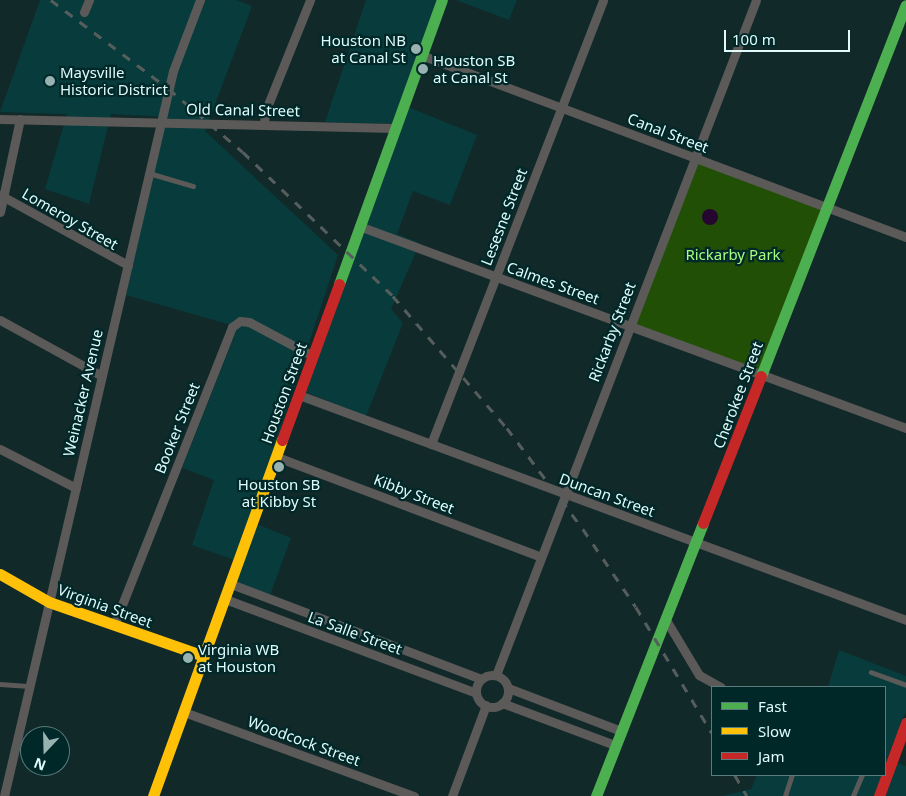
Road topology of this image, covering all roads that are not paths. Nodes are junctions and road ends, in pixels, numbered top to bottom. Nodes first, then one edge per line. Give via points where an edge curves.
1 (89, 0) edge
2 (200, 0) edge
3 (310, 0) edge
4 (442, 0) edge
5 (603, 0) edge
6 (756, 0) edge
7 (906, 4) edge
8 (84, 12) dead end
9 (421, 55) junction
10 (561, 108) junction
11 (0, 118) edge
12 (20, 119) junction
13 (161, 122) junction
14 (264, 124) junction
15 (395, 128) junction
16 (694, 158) junction
17 (150, 173) junction
18 (193, 186) dead end
19 (2, 196) edge
20 (827, 207) junction
21 (0, 212) edge
22 (359, 226) junction
23 (906, 236) edge
24 (128, 265) junction
25 (496, 277) junction
26 (0, 320) edge
27 (630, 326) junction
28 (313, 356) junction
29 (100, 375) junction
30 (762, 375) junction
31 (299, 395) junction
32 (906, 428) edge
33 (431, 444) junction
34 (0, 450) edge
35 (277, 457) junction
36 (76, 488) junction
37 (565, 494) junction
38 (697, 544) junction
39 (541, 557) junction
40 (0, 574) edge
41 (231, 584) junction
42 (225, 599) junction
43 (49, 602) junction
44 (666, 620) junction
45 (906, 620) edge
46 (114, 625) junction
47 (370, 637) junction
48 (365, 651) junction
49 (204, 656) junction
50 (871, 672) dead end
51 (496, 675) junction
52 (480, 679) junction
53 (0, 684) edge
54 (906, 685) edge
55 (30, 686) junction
56 (719, 686) edge
57 (508, 688) junction
58 (476, 693) junction
59 (502, 703) junction
60 (486, 705) junction
61 (184, 712) junction
62 (906, 725) edge
63 (621, 731) junction
64 (615, 746) junction
65 (889, 755) edge
66 (886, 772) edge
67 (792, 776) edge
68 (862, 776) edge
69 (885, 776) edge
70 (4, 796) edge
71 (153, 796) edge
72 (414, 796) edge
73 (452, 796) edge
74 (596, 796) edge
75 (786, 796) edge
76 (853, 796) edge
77 (879, 796) edge

1 - 8 street
2 - 13 street, Weinacker Avenue via 173,71
3 - 14 street via 265,112
4 - 9 street, Houston Street
5 - 10 street, Lesesne Street
6 - 16 street, Rickarby Street
7 - 20 street, Cherokee Street
9 - 10 street, Canal Street
9 - 15 street, Houston Street
10 - 16 street, Canal Street
10 - 25 street, Lesesne Street
11 - 12 street, Old Canal Street
12 - 13 street, Old Canal Street
12 - 19 street
13 - 14 street, Old Canal Street
13 - 17 street, Weinacker Avenue
14 - 15 street, Old Canal Street
15 - 22 street, Houston Street
16 - 20 street, Canal Street
16 - 27 street, Rickarby Street
17 - 18 lane
17 - 24 street, Weinacker Avenue
19 - 21 street
19 - 24 street, Lomeroy Street
20 - 23 street, Canal Street
20 - 30 street, Cherokee Street
22 - 25 street, Calmes Street
22 - 28 street, Houston Street
24 - 29 street, Weinacker Avenue
25 - 27 street, Calmes Street
25 - 33 street, Lesesne Street
26 - 29 street
27 - 30 street, Calmes Street
27 - 37 street, Rickarby Street
28 - 31 street, Houston Street
28 - 46 street, Booker Street via 249,322 240,321 232,327
29 - 36 street, Weinacker Avenue
30 - 32 street, Calmes Street
30 - 38 street, Cherokee Street
31 - 33 street, Duncan Street
31 - 35 street, Houston Street
33 - 37 street, Duncan Street
34 - 36 street
35 - 39 street, Kibby Street
35 - 41 street, Houston Street
36 - 43 street, Weinacker Avenue
37 - 38 street, Duncan Street
37 - 39 street, Rickarby Street
38 - 44 street, Cherokee Street
38 - 45 street, Duncan Street
39 - 51 street, Rickarby Street
40 - 43 street, Virginia Street
41 - 42 street, Houston Street
41 - 47 street, La Salle Street
42 - 48 street, La Salle Street
42 - 49 street, Houston Street
43 - 46 street, Virginia Street
43 - 55 street, Weinacker Avenue
44 - 56 street via 699,675
44 - 63 street, Cherokee Street
46 - 49 street, Virginia Street
47 - 48 street
47 - 52 street, La Salle Street
48 - 58 street, La Salle Street
49 - 61 street, Houston Street
50 - 54 lane
51 - 52 street
51 - 57 street
52 - 58 street
53 - 55 lane
55 - 70 street, Weinacker Avenue
57 - 59 street
57 - 63 street
58 - 60 street
59 - 60 street
59 - 64 street
60 - 73 street
61 - 71 street, Houston Street
61 - 72 street, Woodcock Street
62 - 65 street
63 - 64 street, Cherokee Street
64 - 74 street, Cherokee Street
65 - 66 street
67 - 75 lane via 783,795
68 - 76 lane
69 - 77 street

